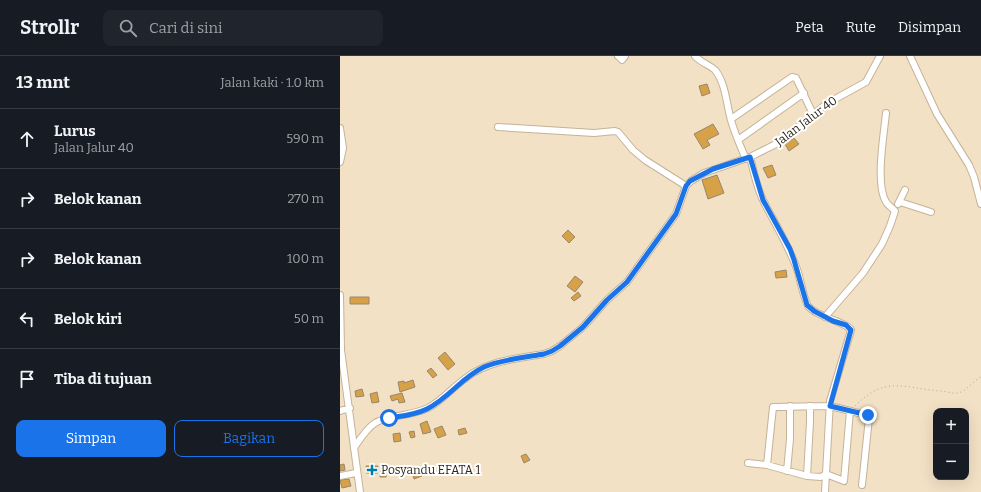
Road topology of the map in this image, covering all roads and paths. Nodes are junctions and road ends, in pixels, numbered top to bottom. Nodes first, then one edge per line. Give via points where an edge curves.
1 (618, 56) edge
2 (625, 56) edge
3 (694, 56) edge
4 (880, 56) edge
5 (910, 56) edge
6 (804, 93) junction
7 (886, 113) dead end
8 (813, 114) junction
9 (731, 119) junction
10 (498, 127) dead end
11 (340, 128) edge
12 (738, 140) junction
13 (748, 158) junction
14 (340, 162) edge
15 (686, 186) junction
16 (905, 190) dead end
17 (900, 202) junction
18 (981, 204) edge
19 (895, 211) junction
20 (931, 212) dead end
21 (340, 295) edge
22 (825, 317) junction
23 (981, 377) edge
24 (790, 406) junction
25 (810, 406) junction
26 (830, 406) junction
27 (350, 408) junction
28 (340, 411) edge
29 (850, 411) junction
30 (354, 448) junction
31 (748, 463) dead end
32 (767, 465) junction
33 (787, 471) junction
34 (356, 473) junction
35 (826, 474) junction
36 (340, 476) edge
37 (807, 476) junction
38 (862, 485) dead end
39 (360, 492) edge
40 (825, 492) edge

1 - 2 street via 622,60
3 - 9 street via 716,72
4 - 8 street, Jalan Jalur 40 via 866,82
5 - 18 street via 937,114 969,165
6 - 8 street
6 - 9 street via 796,78 792,77
6 - 12 street
7 - 19 street via 880,168 886,202
8 - 13 street, Jalan Jalur 40 via 780,142
9 - 12 street
10 - 15 street via 594,133 615,131 645,160
11 - 14 street via 343,148
12 - 13 street
13 - 15 street, Jalan Jalur 40 via 704,173
13 - 22 street via 763,200 790,249 807,305
15 - 30 street via 676,214 627,282 583,327 552,351 485,366 466,377 428,409 376,422
16 - 17 street
17 - 19 street
17 - 20 street
19 - 22 street via 882,244 864,273
21 - 27 street via 341,350
22 - 26 street via 846,325 851,330
23 - 29 path via 963,391 956,393 899,385 877,389
24 - 25 street
24 - 32 street via 775,406 772,409
24 - 33 street
25 - 26 street
25 - 37 street
26 - 29 street
26 - 35 street
27 - 28 street
27 - 30 street
29 - 35 street via 844,480
29 - 38 street via 868,415 869,418
30 - 34 street
31 - 32 street
32 - 33 street
33 - 37 street
34 - 36 street
34 - 39 street
35 - 37 street via 821,478
35 - 40 street

